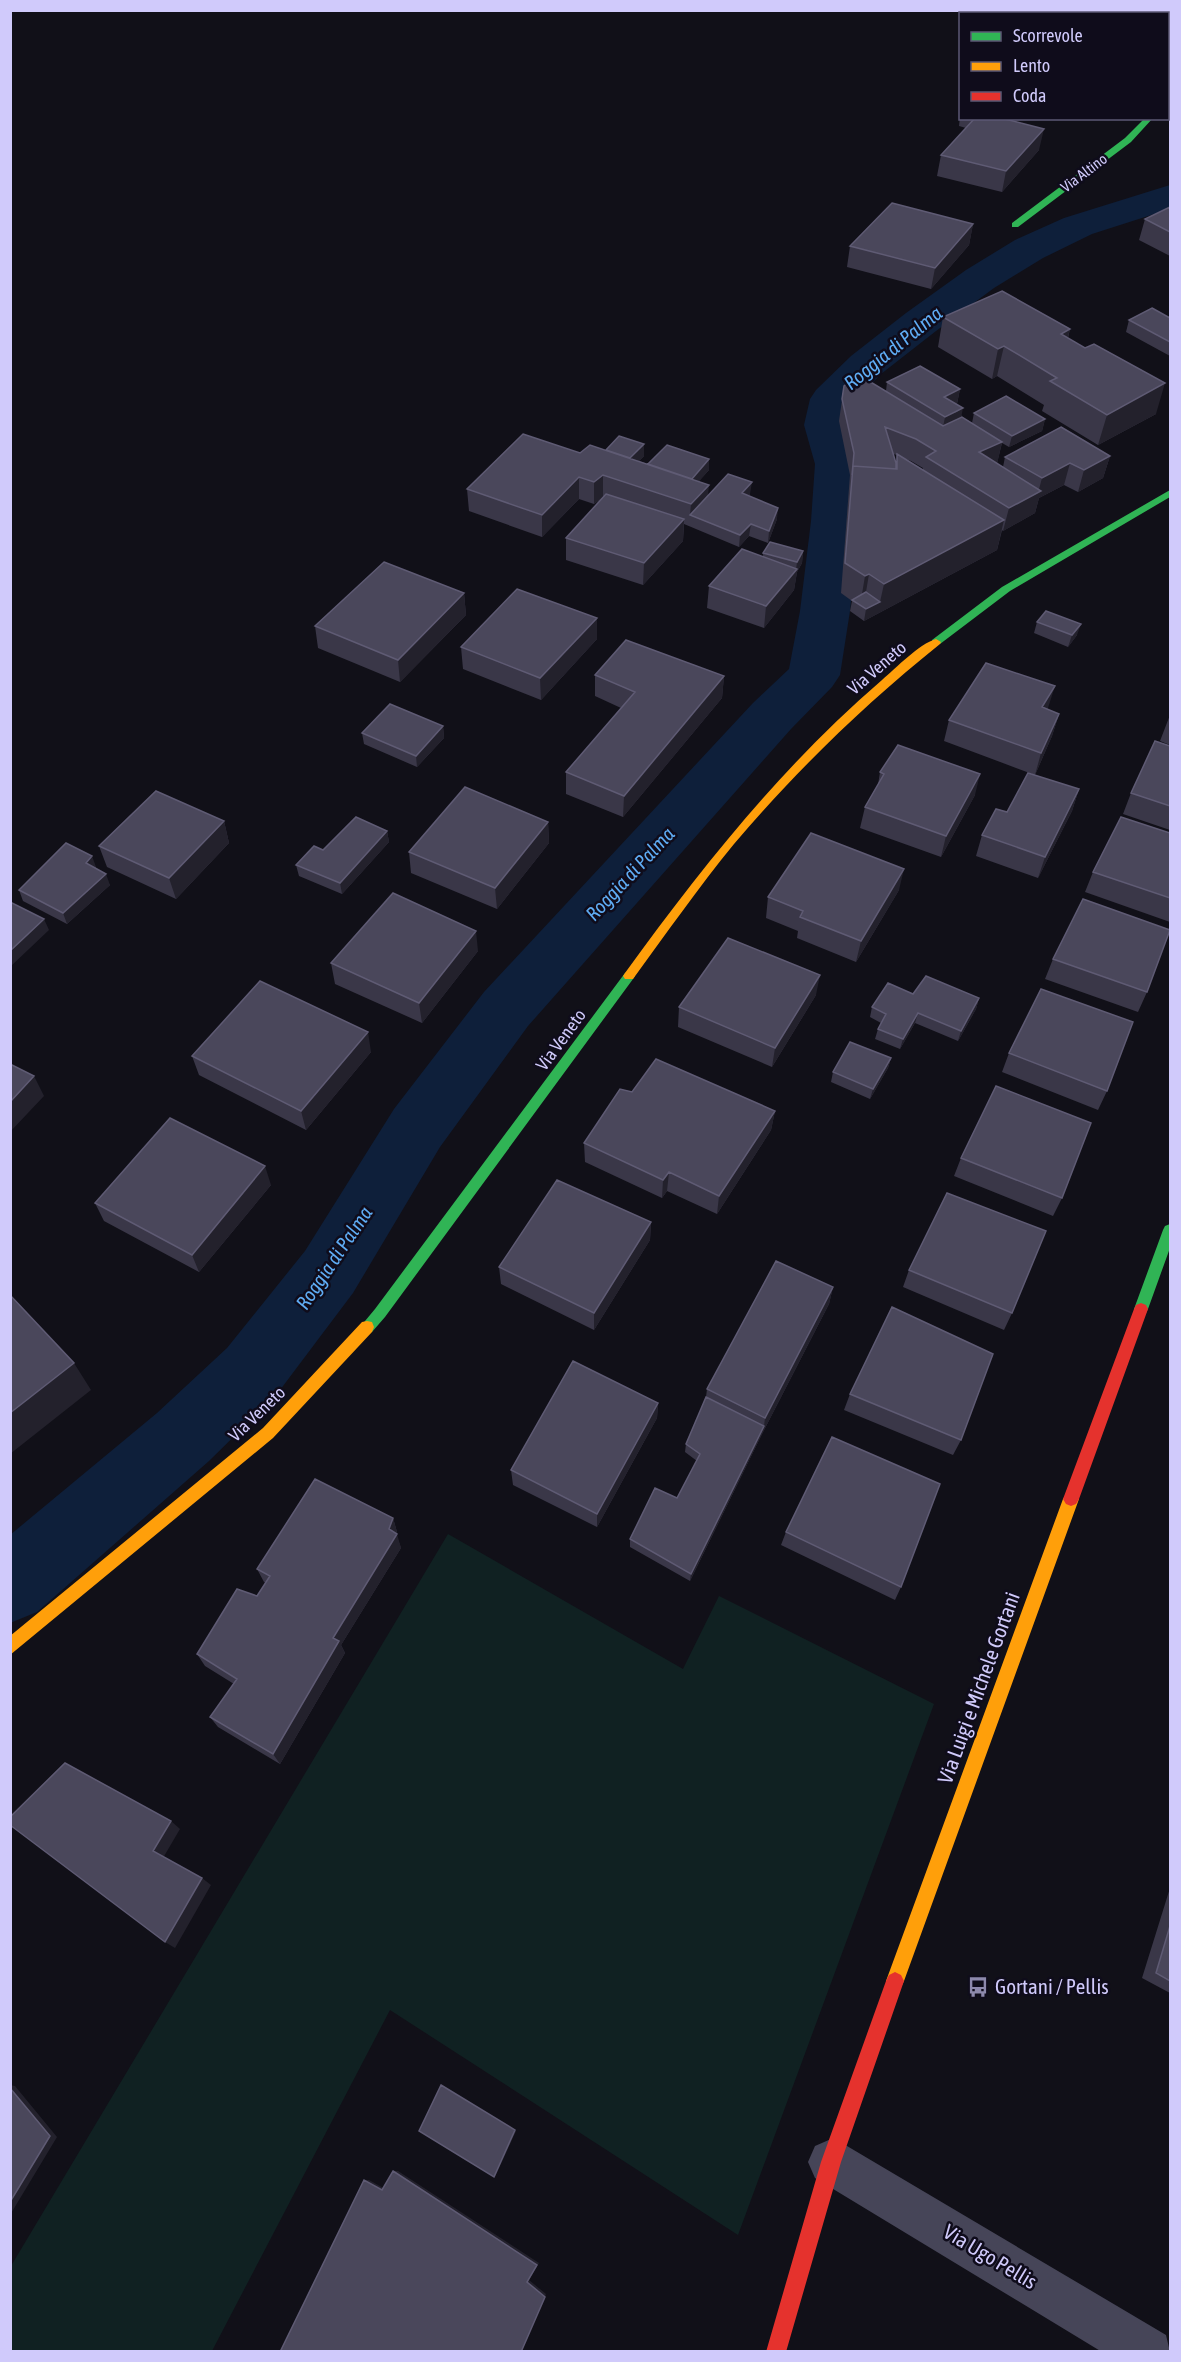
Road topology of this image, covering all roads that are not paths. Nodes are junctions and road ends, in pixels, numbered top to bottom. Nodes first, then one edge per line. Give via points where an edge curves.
1 (1148, 120) edge
2 (1015, 225) dead end
3 (1170, 493) edge
4 (1170, 1230) edge
5 (10, 1647) edge
6 (831, 2162) junction
7 (776, 2352) edge
8 (1149, 2352) edge

1 - 2 street, Via Altino via 1128,140
3 - 5 street, Via Veneto via 1006,589 901,669 796,768 705,873 380,1313 268,1433
4 - 6 street, Via Luigi e Michele Gortani
6 - 7 street, Via Luigi e Michele Gortani
6 - 8 street, Via Ugo Pellis

